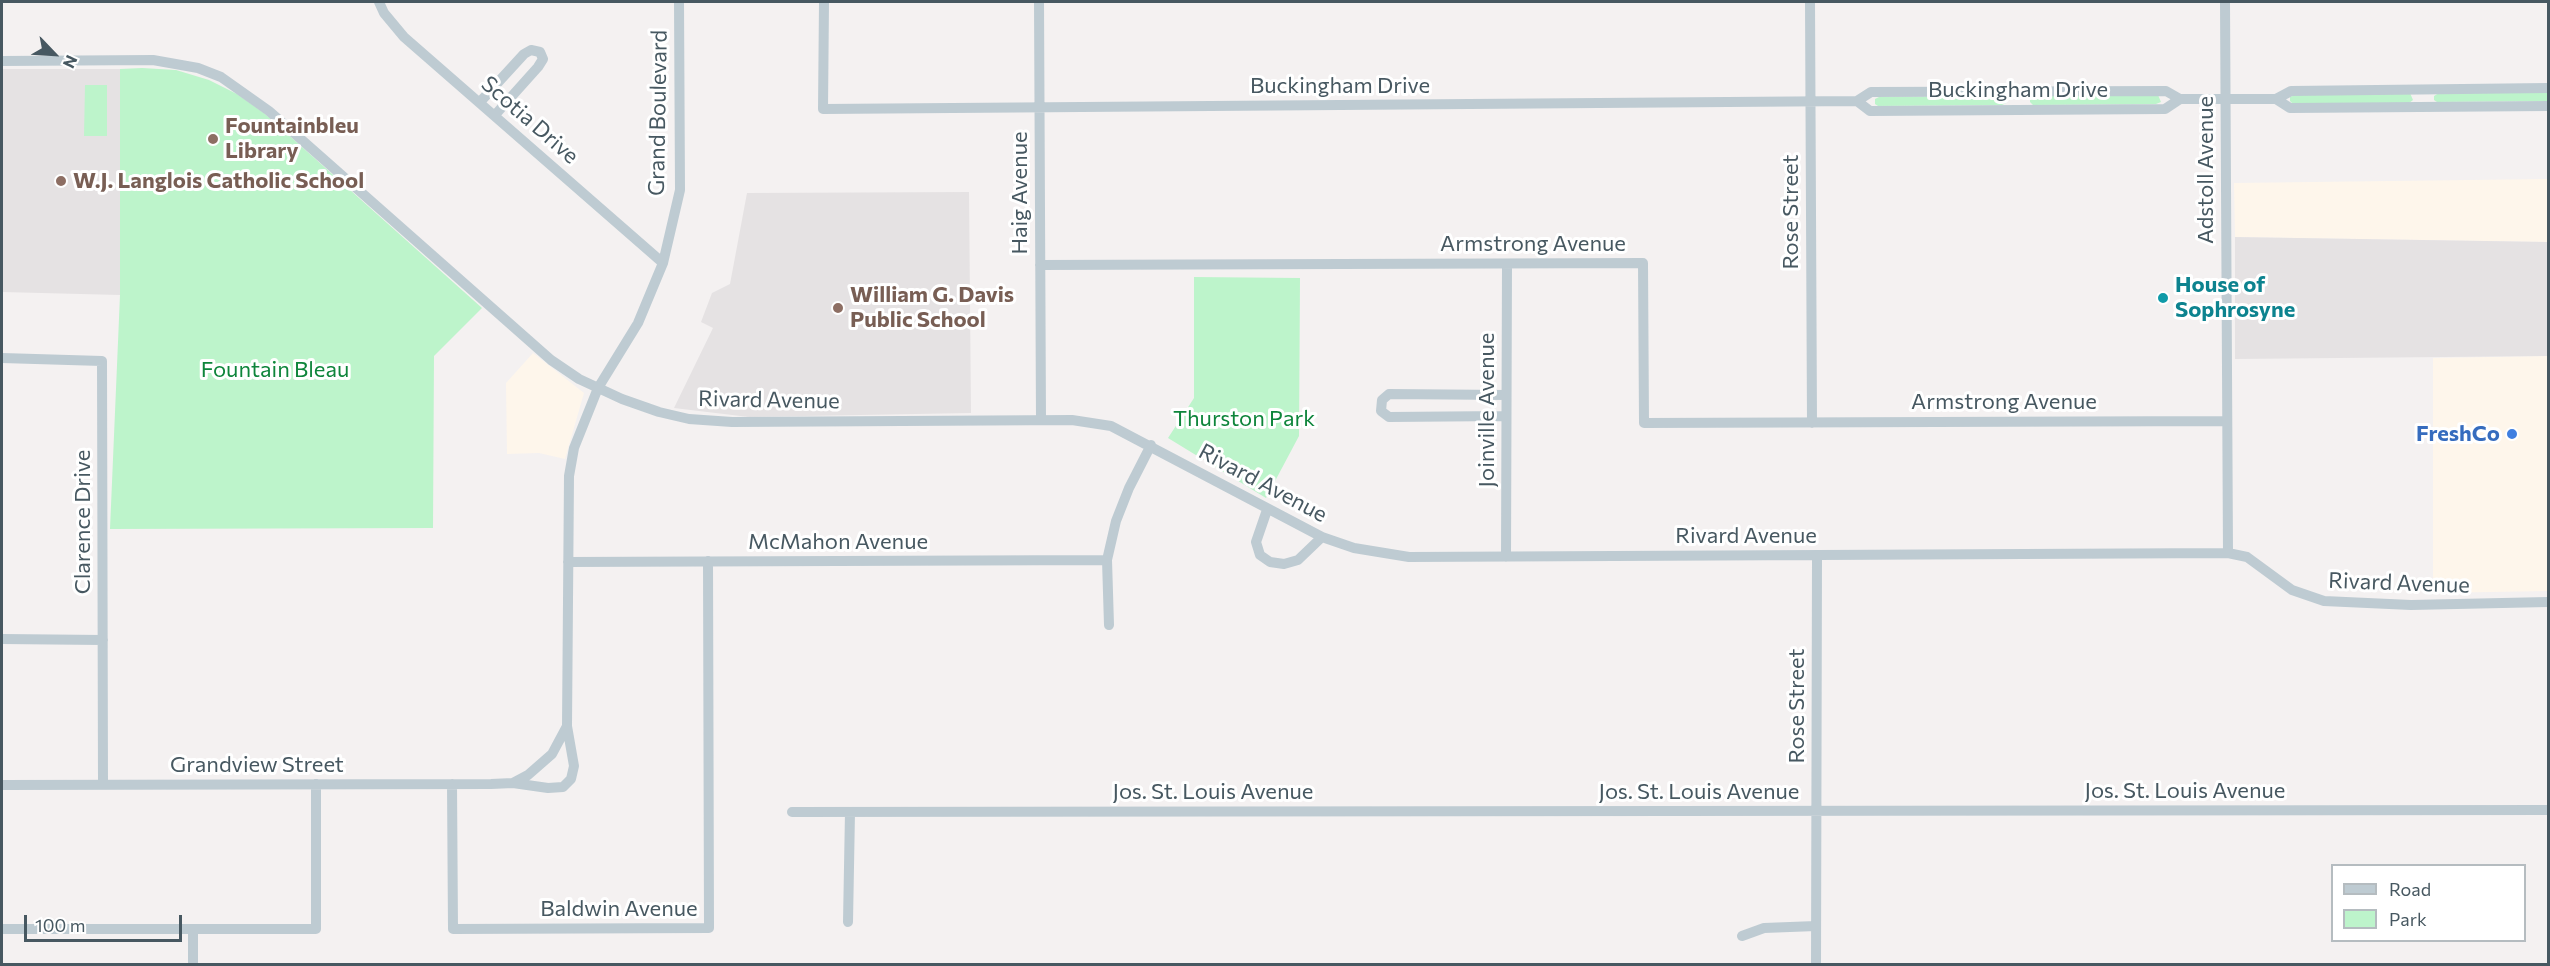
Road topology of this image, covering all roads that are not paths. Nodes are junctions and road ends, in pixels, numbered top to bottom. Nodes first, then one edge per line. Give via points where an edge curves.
1 (379, 2) edge
2 (679, 2) edge
3 (824, 2) edge
4 (1039, 2) edge
5 (1810, 2) edge
6 (2225, 2) edge
7 (2, 61) edge
8 (2548, 88) edge
9 (2180, 99) junction
10 (2226, 99) junction
11 (2276, 99) junction
12 (1857, 101) junction
13 (480, 102) junction
14 (1810, 102) junction
15 (2548, 106) edge
16 (1040, 107) junction
17 (495, 115) junction
18 (663, 263) junction
19 (1507, 264) junction
20 (1040, 265) junction
21 (2, 358) edge
22 (598, 388) junction
23 (1506, 395) junction
24 (1506, 416) junction
25 (1041, 420) junction
26 (2227, 421) junction
27 (1812, 423) junction
28 (1151, 445) junction
29 (1267, 510) junction
30 (1322, 537) junction
31 (2228, 553) junction
32 (1817, 556) junction
33 (1506, 557) junction
34 (1107, 560) junction
35 (708, 561) junction
36 (568, 562) junction
37 (2548, 602) edge
38 (1109, 625) dead end
39 (2, 639) edge
40 (103, 640) junction
41 (567, 726) junction
42 (513, 783) junction
43 (103, 784) junction
44 (316, 784) junction
45 (453, 784) junction
46 (2, 785) edge
47 (2548, 810) edge
48 (1816, 811) junction
49 (792, 812) dead end
50 (850, 812) junction
51 (848, 922) dead end
52 (1816, 926) junction
53 (2, 929) edge
54 (193, 929) junction
55 (1743, 936) dead end
56 (193, 964) edge
57 (1816, 964) edge

1 - 13 street, Scotia Drive via 404,37
2 - 18 street, Grand Boulevard via 680,190
3 - 16 street, Buckingham Drive via 823,109
4 - 16 street, Haig Avenue
5 - 14 street, Rose Street
6 - 10 street, Adstoll Avenue
7 - 22 street, Rivard Avenue via 153,60 198,68 221,77 269,111 551,360
8 - 11 street, Buckingham Drive via 2291,91
9 - 10 street, Buckingham Drive
9 - 12 street, Buckingham Drive via 2166,91 1871,92
9 - 12 street, Buckingham Drive via 2165,109 1870,111
10 - 11 street, Buckingham Drive
10 - 26 street, Adstoll Avenue
11 - 15 street, Buckingham Drive via 2290,108
12 - 14 street, Buckingham Drive
13 - 17 street, Scotia Drive
13 - 17 street via 524,54 531,50 540,52 543,59 538,67
14 - 16 street, Buckingham Drive
14 - 27 street, Rose Street
16 - 20 street, Haig Avenue
17 - 18 street, Scotia Drive
18 - 22 street, Grand Boulevard via 638,323
19 - 20 street, Armstrong Avenue
19 - 23 street, Joinville Avenue
19 - 27 street, Armstrong Avenue via 1643,263 1644,423
20 - 25 street, Haig Avenue
21 - 40 street, Clarence Drive via 102,361
22 - 25 street, Rivard Avenue via 688,419
22 - 36 street, Grandview Street via 585,416 569,476
23 - 24 street, Joinville Avenue
23 - 24 street via 1389,394 1382,400 1381,411 1389,417
24 - 33 street, Joinville Avenue
25 - 28 street, Rivard Avenue via 1112,426
26 - 27 street, Armstrong Avenue
26 - 31 street, Adstoll Avenue
28 - 29 street, Rivard Avenue
28 - 34 street via 1116,521
29 - 30 street, Rivard Avenue
29 - 30 street via 1256,542 1260,555 1270,562 1298,560
30 - 33 street, Rivard Avenue via 1354,548 1409,557
31 - 32 street, Rivard Avenue
31 - 37 street, Rivard Avenue via 2247,557 2292,590 2324,601 2411,605
32 - 33 street, Rivard Avenue
32 - 48 street, Rose Street
34 - 35 street, McMahon Avenue
34 - 38 street
35 - 36 street, McMahon Avenue
35 - 45 street, Baldwin Avenue via 709,928 453,929
36 - 41 street, Grandview Street
39 - 40 street
40 - 43 street, Clarence Drive
41 - 42 street, Grandview Street via 544,763
41 - 42 street, Grandview Street via 574,766 572,779 563,787
42 - 45 street, Grandview Street
43 - 44 street, Grandview Street
43 - 46 street, Grandview Street
44 - 45 street, Grandview Street
44 - 54 street via 315,929
47 - 48 street, Jos. St. Louis Avenue
48 - 50 street, Jos. St. Louis Avenue
48 - 52 street, Rose Street
49 - 50 street, Jos. St. Louis Avenue
50 - 51 street
52 - 55 street via 1764,928
52 - 57 street, Rose Street
53 - 54 street
54 - 56 street

